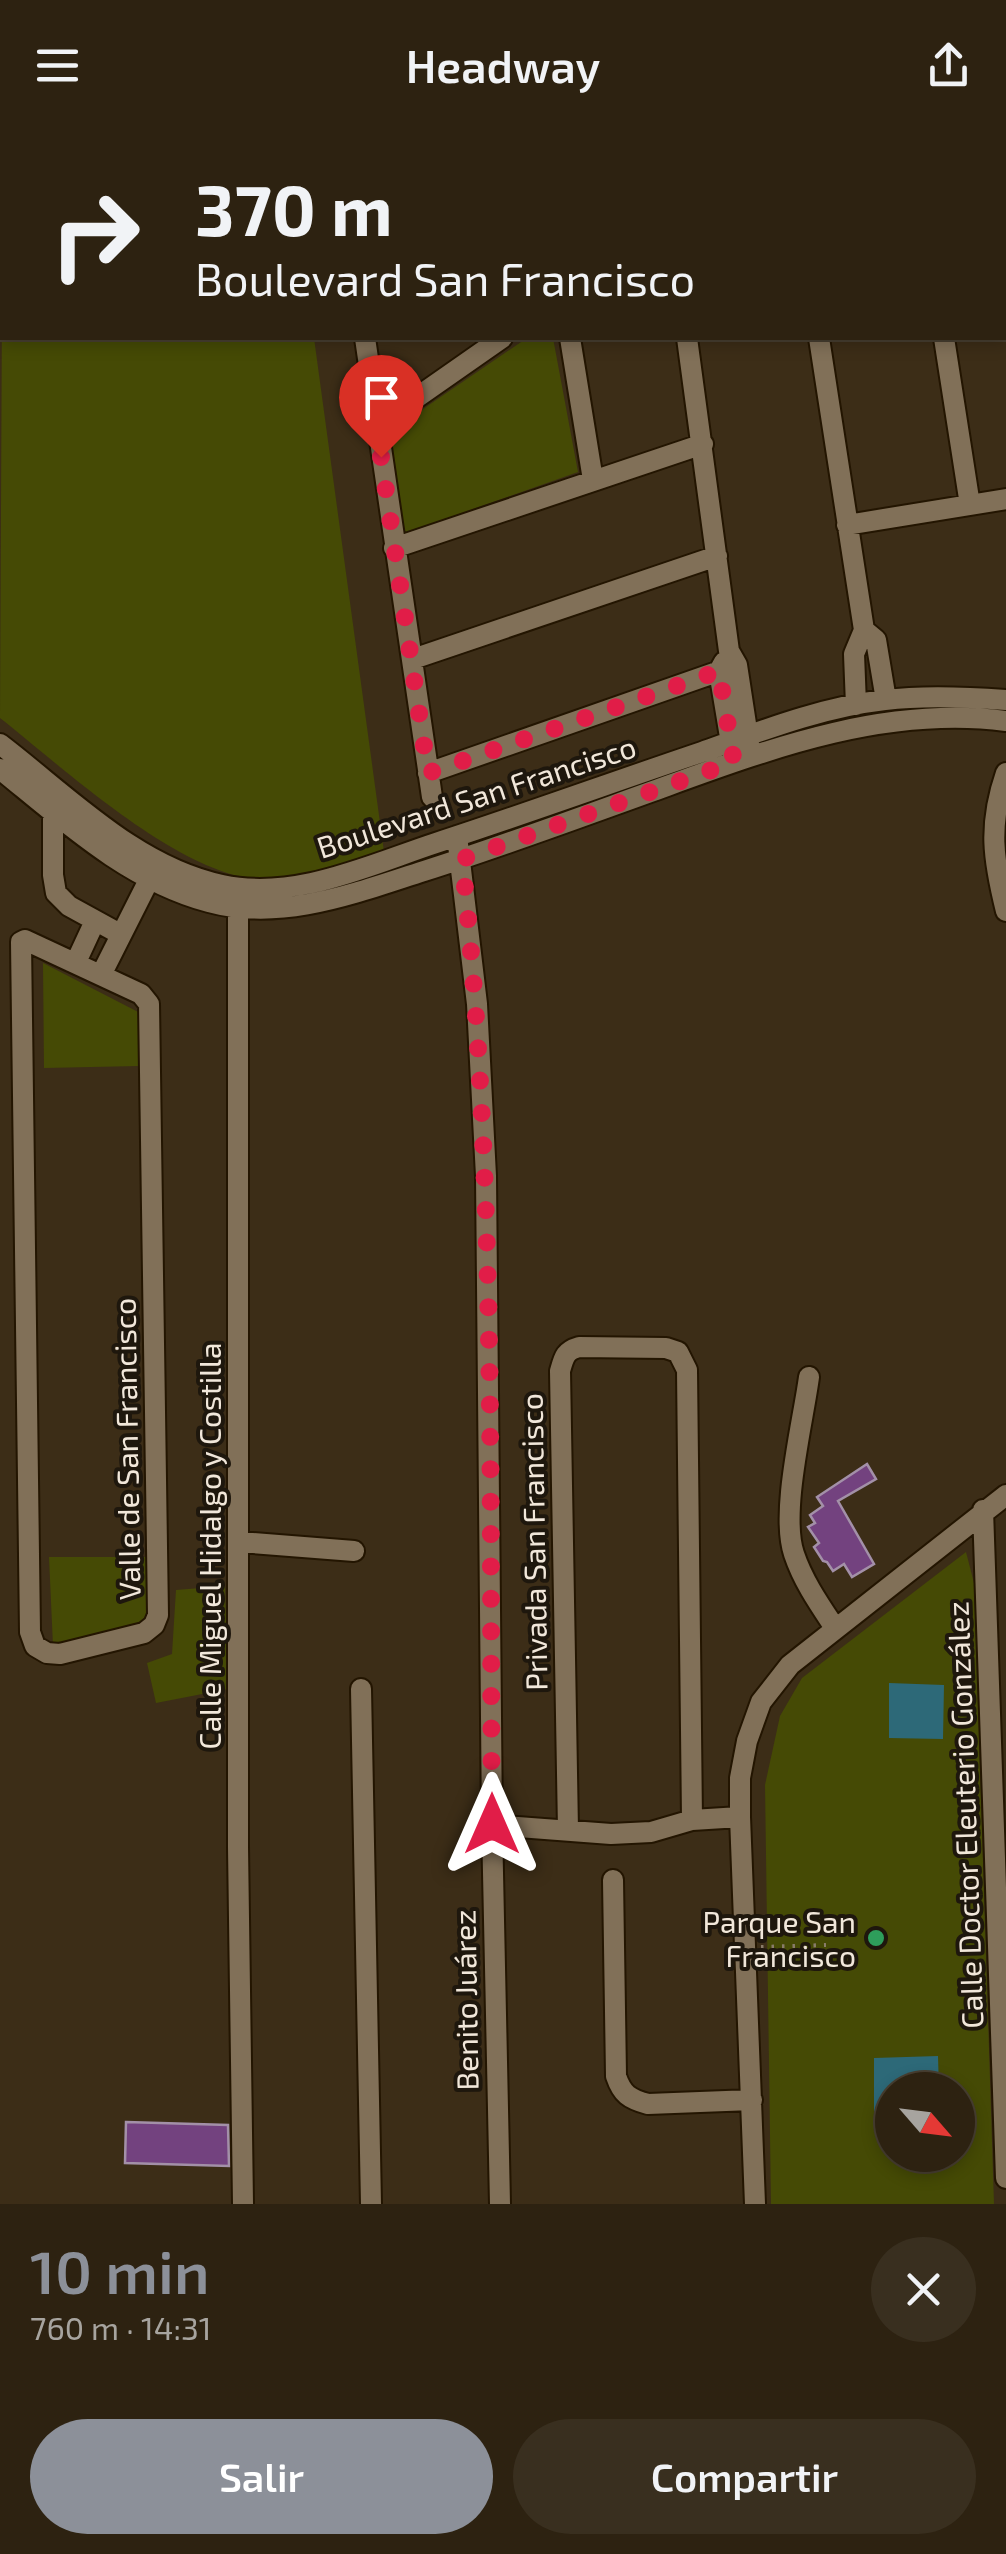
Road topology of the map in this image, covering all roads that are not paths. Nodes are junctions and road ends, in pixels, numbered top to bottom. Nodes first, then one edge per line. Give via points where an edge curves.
1 (365, 340) edge
2 (499, 340) edge
3 (570, 340) edge
4 (688, 340) edge
5 (819, 340) edge
6 (944, 340) edge
7 (376, 426) junction
8 (703, 444) junction
9 (594, 480) junction
10 (1006, 499) edge
11 (970, 505) junction
12 (848, 526) junction
13 (394, 548) junction
14 (717, 556) junction
15 (864, 630) junction
16 (413, 659) junction
17 (728, 663) junction
18 (886, 700) junction
19 (1006, 700) edge
20 (856, 705) junction
21 (1006, 721) edge
22 (0, 744) edge
23 (741, 749) junction
24 (0, 769) edge
25 (428, 773) junction
26 (1006, 773) edge
27 (56, 786) junction
28 (432, 797) dead end
29 (52, 811) junction
30 (1000, 813) edge
31 (458, 836) junction
32 (462, 859) junction
33 (154, 870) junction
34 (238, 898) junction
35 (1006, 911) edge
36 (95, 922) junction
37 (120, 934) junction
38 (76, 962) junction
39 (101, 975) junction
40 (810, 1377) dead end
41 (1006, 1495) edge
42 (984, 1510) junction
43 (240, 1542) junction
44 (354, 1552) dead end
45 (835, 1628) junction
46 (360, 1689) dead end
47 (740, 1817) junction
48 (692, 1820) junction
49 (492, 1824) junction
50 (568, 1830) junction
51 (613, 1880) dead end
52 (1002, 1973) edge
53 (1003, 2019) edge
54 (1004, 2063) edge
55 (752, 2100) junction
56 (1006, 2178) edge
57 (243, 2204) edge
58 (371, 2204) edge
59 (500, 2204) edge
60 (756, 2204) edge

1 - 7 street
2 - 7 street
3 - 9 street
4 - 8 street
5 - 12 street
6 - 11 street
7 - 13 street
8 - 9 street
8 - 14 street
9 - 13 street
10 - 11 street
11 - 12 street
12 - 15 street
13 - 16 street
14 - 16 street
14 - 17 street
15 - 18 street via 876,640
15 - 20 street via 854,654
16 - 25 street
17 - 23 street
17 - 25 street
18 - 19 street, Boulevard San Francisco
18 - 20 street, Boulevard San Francisco
20 - 23 street, Boulevard San Francisco via 817,713
21 - 23 street, Boulevard San Francisco via 894,720
22 - 27 street, Boulevard San Francisco
23 - 31 street, Boulevard San Francisco
23 - 32 street, Boulevard San Francisco
24 - 29 street, Boulevard San Francisco
25 - 28 street
26 - 30 street
27 - 29 street
27 - 33 street, Boulevard San Francisco
29 - 33 street, Boulevard San Francisco
29 - 36 street via 56,893
30 - 35 street via 992,844
31 - 32 street, Benito Juárez
31 - 34 street, Boulevard San Francisco via 326,880
32 - 34 street, Boulevard San Francisco via 313,904 272,910
32 - 49 street, Benito Juárez via 486,1158
33 - 34 street, Boulevard San Francisco via 181,894
33 - 37 street
34 - 43 street, Calle Miguel Hidalgo y Costilla
36 - 37 street
36 - 38 street
37 - 39 street
38 - 39 street, Valle de San Francisco
38 - 39 street, Valle de San Francisco via 21,941 30,1632 35,1646 54,1654 144,1633 159,1609 149,1004
40 - 45 street via 790,1504 792,1550
41 - 42 street
42 - 45 street
42 - 52 street, Calle Doctor Eleuterio González
43 - 44 street
43 - 57 street, Calle Miguel Hidalgo y Costilla
45 - 47 street via 790,1665 761,1702 740,1778
46 - 58 street
47 - 48 street
47 - 55 street
48 - 50 street via 650,1832
48 - 50 street, Privada San Francisco via 687,1370 678,1352 666,1348 580,1347 564,1356 560,1371
49 - 50 street
49 - 59 street, Benito Juárez
51 - 55 street via 621,2090 648,2104
52 - 53 street, Calle Doctor Eleuterio González
53 - 54 street, Calle Doctor Eleuterio González
54 - 56 street, Calle Doctor Eleuterio González
55 - 60 street

